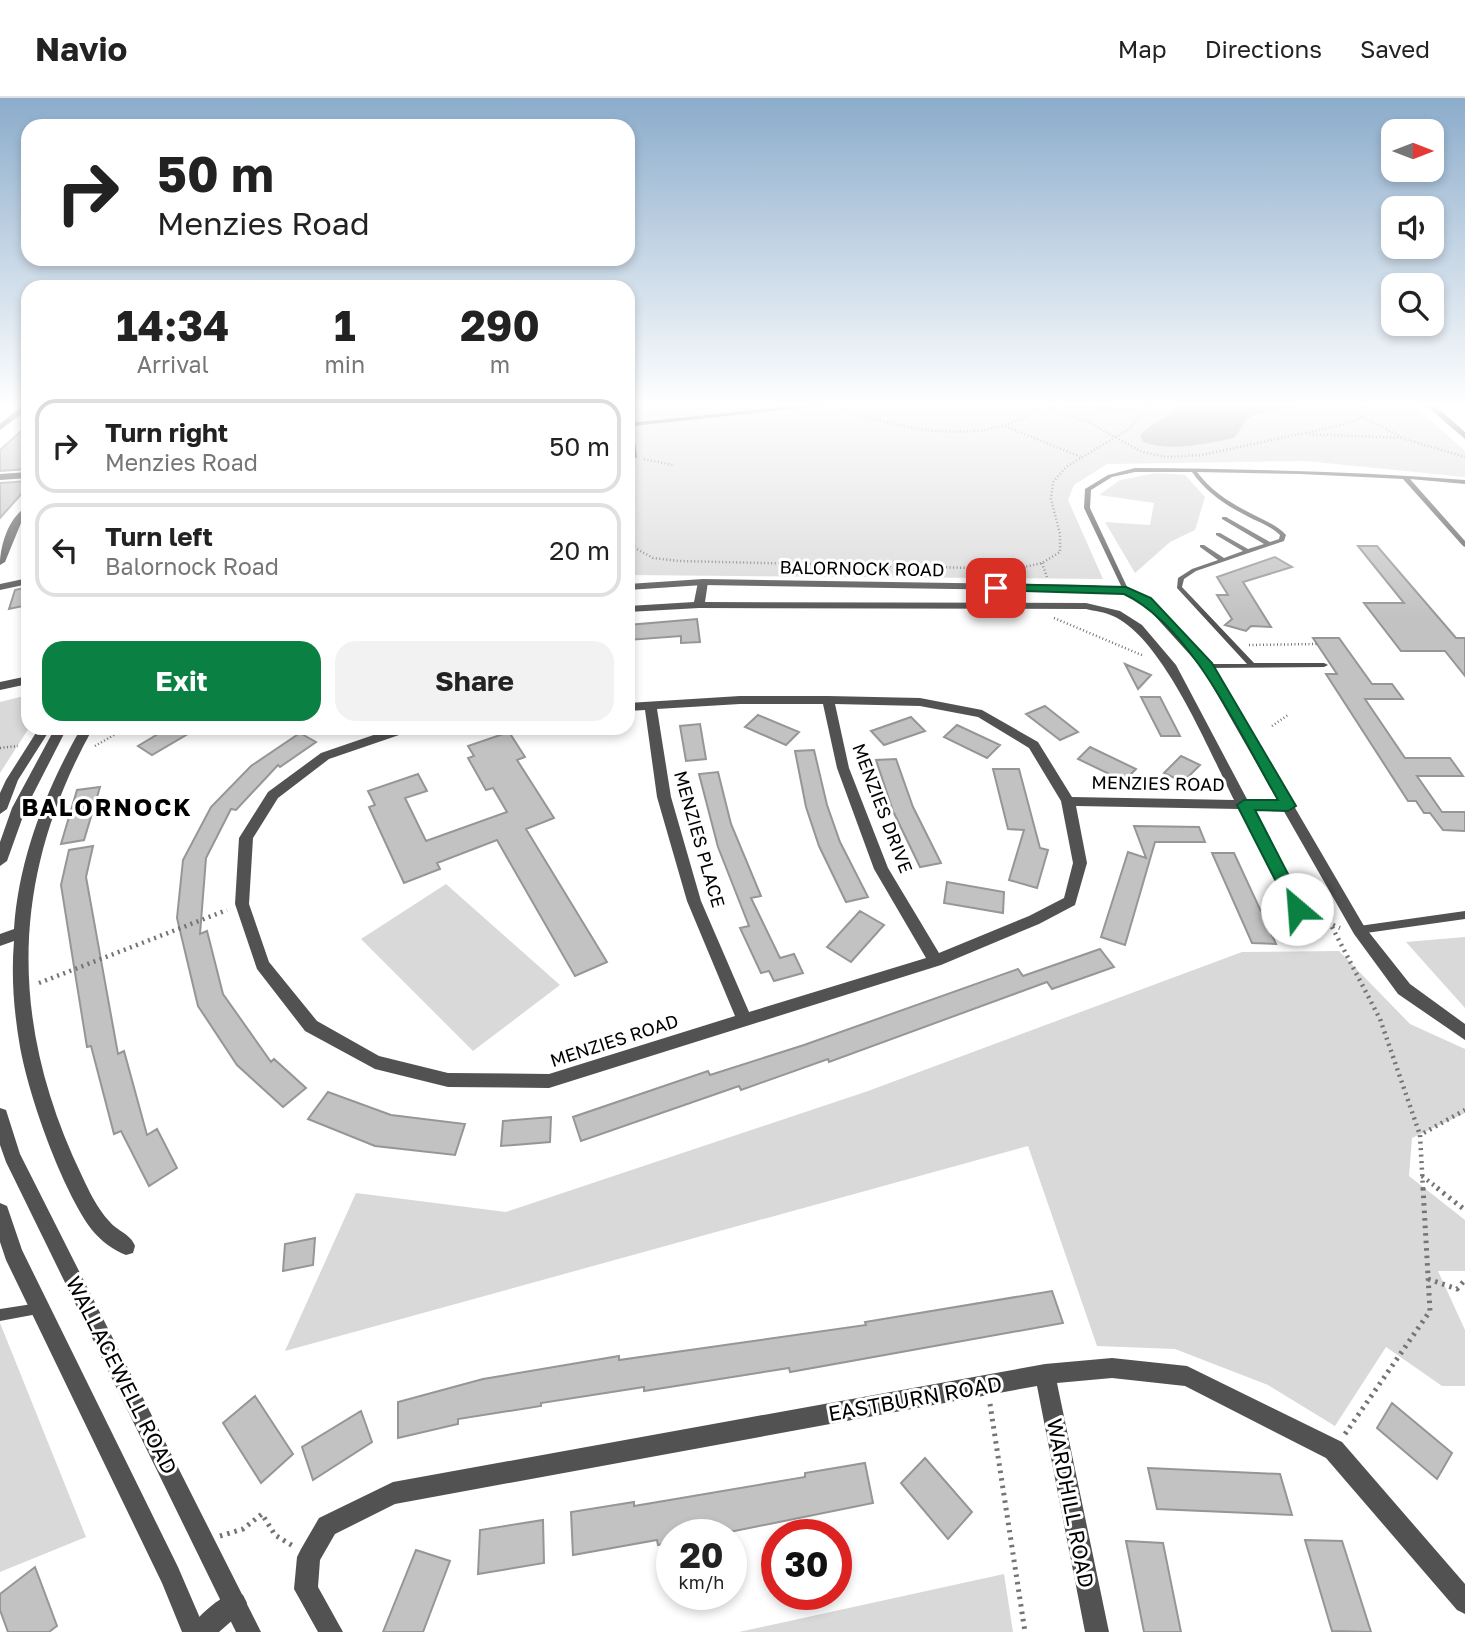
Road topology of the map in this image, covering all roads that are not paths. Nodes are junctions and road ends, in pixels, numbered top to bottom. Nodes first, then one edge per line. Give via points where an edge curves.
1 (1119, 475) edge
2 (1197, 475) edge
3 (1383, 475) edge
4 (21, 476) edge
5 (1404, 476) junction
6 (0, 477) edge
7 (1465, 482) edge
8 (21, 517) edge
9 (1224, 518) dead end
10 (1218, 534) dead end
11 (1269, 544) junction
12 (1465, 545) edge
13 (1202, 546) dead end
14 (1248, 552) junction
15 (1223, 560) junction
16 (0, 562) edge
17 (21, 582) edge
18 (703, 582) junction
19 (0, 587) edge
20 (635, 587) edge
21 (1126, 591) junction
22 (699, 605) junction
23 (635, 609) edge
24 (1252, 664) junction
25 (1324, 665) dead end
26 (1207, 666) junction
27 (21, 682) edge
28 (0, 686) edge
29 (828, 700) junction
30 (650, 705) junction
31 (635, 706) edge
32 (41, 735) edge
33 (57, 735) edge
34 (83, 735) edge
35 (386, 735) edge
36 (1068, 801) junction
37 (1244, 805) junction
38 (1288, 806) junction
39 (0, 809) edge
40 (0, 861) edge
41 (1297, 909) road end
42 (1465, 915) edge
43 (1359, 930) junction
44 (21, 933) junction
45 (0, 940) edge
46 (936, 961) junction
47 (744, 1018) junction
48 (1465, 1033) edge
49 (0, 1116) edge
50 (0, 1212) edge
51 (126, 1246) dead end
52 (39, 1309) junction
53 (0, 1315) edge
54 (1045, 1374) junction
55 (1464, 1596) edge
56 (235, 1602) junction
57 (194, 1632) edge
58 (201, 1632) edge
59 (249, 1632) edge
60 (331, 1632) edge
61 (1097, 1632) edge

1 - 21 lane via 1088,489 1087,508
2 - 11 lane via 1224,502 1283,535 1282,540
3 - 5 lane
4 - 6 street
5 - 7 lane
5 - 12 lane
8 - 16 street
9 - 11 lane
10 - 14 lane
11 - 14 lane
13 - 15 lane
14 - 15 lane
15 - 24 lane via 1194,570 1181,578 1179,587
17 - 19 street
18 - 20 street, BALORNOCK ROAD
18 - 21 street, BALORNOCK ROAD
18 - 22 street
21 - 26 street via 1147,601
22 - 23 street, BALORNOCK ROAD
22 - 37 street, BALORNOCK ROAD via 1086,606 1116,613 1138,627 1172,667
24 - 25 lane
24 - 26 lane
26 - 38 street
27 - 28 street
29 - 30 street, MENZIES ROAD
29 - 36 street, MENZIES ROAD via 920,702 982,714 1034,745
29 - 46 street, MENZIES DRIVE via 843,768 881,869
30 - 31 street, MENZIES ROAD
30 - 47 street, MENZIES PLACE via 664,797 694,901
32 - 39 street
33 - 40 street via 19,808
34 - 44 street via 65,763 38,838
35 - 47 street, MENZIES ROAD via 325,756 273,794 246,838 242,904 262,965 311,1026 375,1062 448,1080 549,1081
36 - 37 street, MENZIES ROAD
36 - 46 street, MENZIES ROAD via 1080,863 1070,901
37 - 38 street, MENZIES ROAD
37 - 41 street
38 - 43 street
42 - 43 lane
43 - 48 street via 1404,989
44 - 45 street
44 - 51 street via 20,990 35,1078 64,1159 103,1229
46 - 47 street, MENZIES ROAD
49 - 56 street, WALLACEWELL ROAD via 12,1156
50 - 52 street
52 - 53 lane
52 - 57 street
54 - 55 street, EASTBURN ROAD via 1112,1368 1187,1376 1334,1450
54 - 60 street, EASTBURN ROAD via 393,1493 327,1525 309,1557 306,1589
54 - 61 street, WARDHILL ROAD
56 - 58 street
56 - 59 street, WALLACEWELL ROAD

